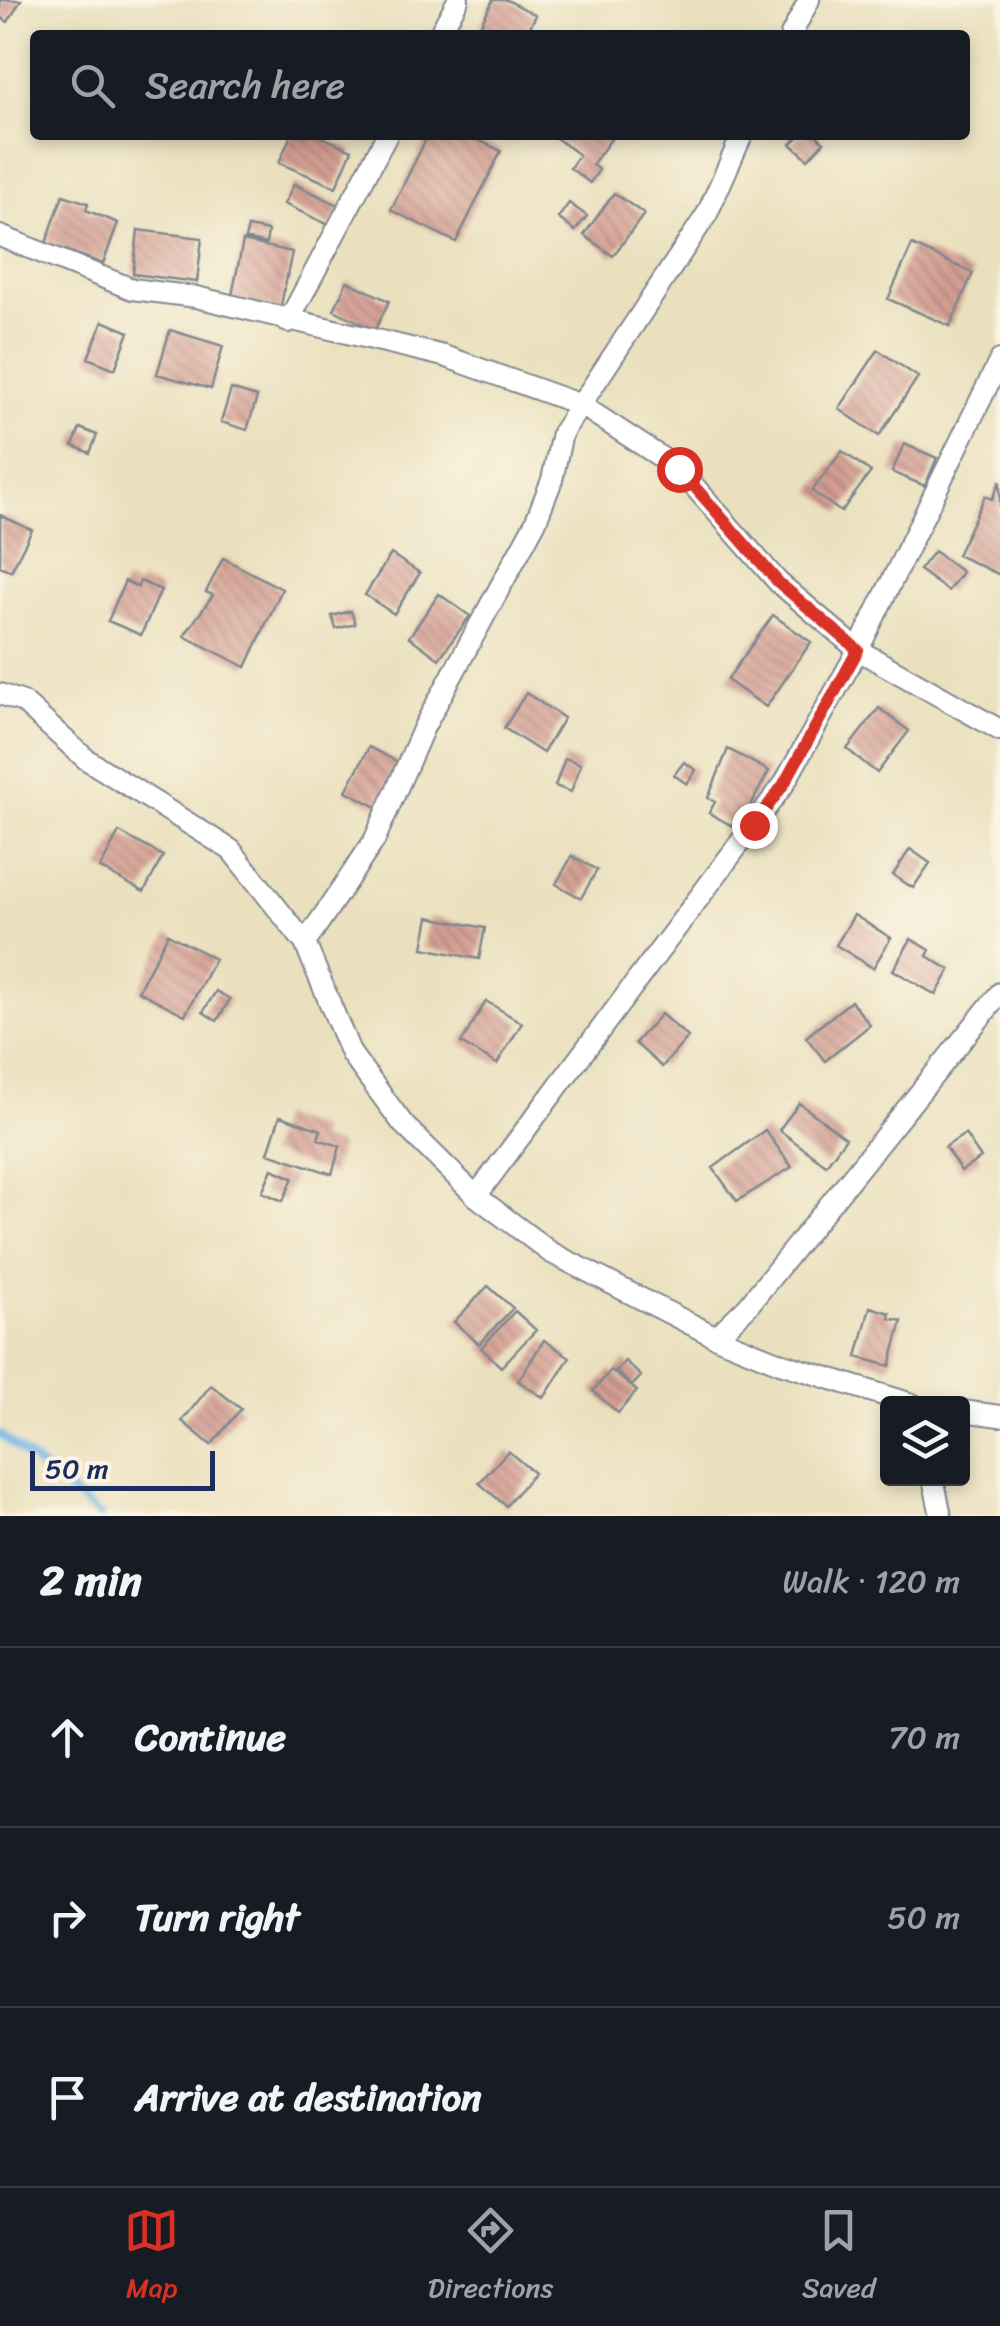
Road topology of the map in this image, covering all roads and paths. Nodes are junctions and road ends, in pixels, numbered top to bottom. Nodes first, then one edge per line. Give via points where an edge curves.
1 (458, 0) edge
2 (809, 0) edge
3 (442, 30) edge
4 (794, 30) edge
5 (383, 140) edge
6 (740, 140) edge
7 (0, 236) edge
8 (288, 322) junction
9 (1000, 360) edge
10 (581, 406) junction
11 (858, 650) junction
12 (0, 694) edge
13 (1000, 730) edge
14 (305, 943) junction
15 (1000, 993) edge
16 (476, 1196) junction
17 (716, 1337) junction
18 (886, 1396) edge
19 (970, 1413) edge
20 (1000, 1416) edge
21 (935, 1486) edge
22 (941, 1516) edge

1 - 3 street
2 - 4 street
5 - 8 street
6 - 10 street via 707,214
7 - 8 street via 132,289 196,297
8 - 10 street via 444,356
9 - 11 street
10 - 11 street via 679,469 778,582
10 - 14 street via 562,433 541,511 424,727 374,841
11 - 13 street
11 - 16 street via 784,784
12 - 14 street via 23,702 86,759 232,850
14 - 16 street via 351,1054 403,1124
15 - 17 street
16 - 17 street via 550,1252
17 - 18 street
19 - 20 street
21 - 22 street

